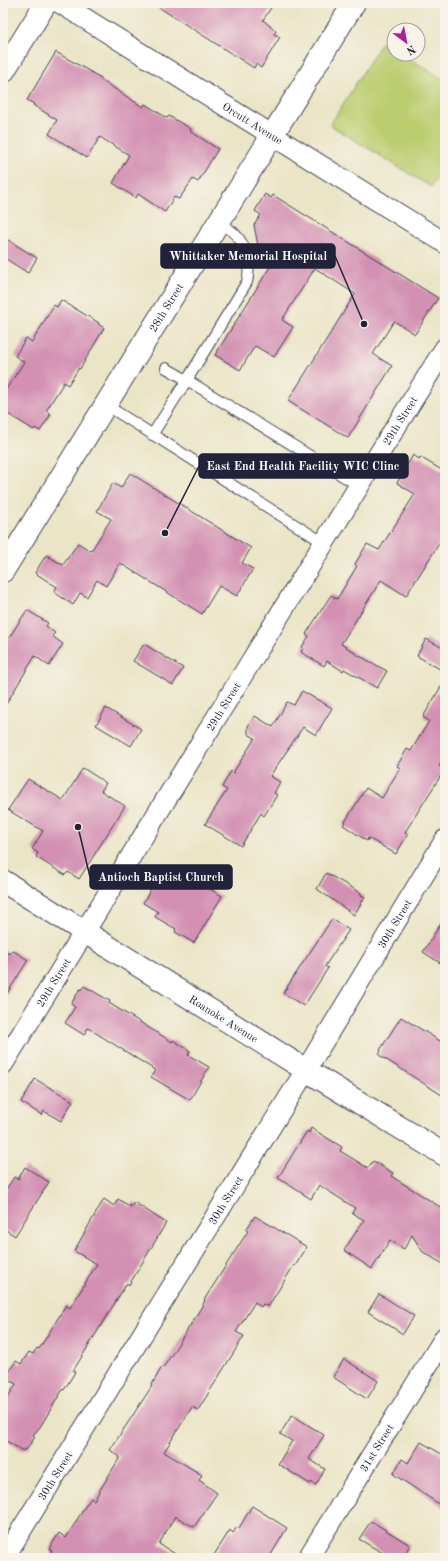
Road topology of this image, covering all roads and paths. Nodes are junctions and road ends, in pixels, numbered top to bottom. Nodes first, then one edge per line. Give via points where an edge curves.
1 (46, 3) edge
2 (60, 3) edge
3 (354, 3) edge
4 (3, 72) edge
5 (273, 135) junction
6 (219, 222) junction
7 (445, 243) edge
8 (445, 348) edge
9 (166, 368) dead end
10 (187, 380) junction
11 (106, 405) junction
12 (152, 434) junction
13 (359, 486) junction
14 (324, 543) junction
15 (3, 571) edge
16 (445, 840) edge
17 (3, 881) edge
18 (85, 932) junction
19 (3, 1064) edge
20 (306, 1070) junction
21 (445, 1155) edge
22 (445, 1337) edge
23 (4, 1558) edge
24 (308, 1558) edge

1 - 4 main road
2 - 5 street, Orcutt Avenue
3 - 5 main road, 28th Street
5 - 6 main road, 28th Street
5 - 7 street, Orcutt Avenue
6 - 10 lane via 235,234 241,243 250,271 247,282
6 - 11 main road, 28th Street
8 - 13 street, 29th Street
9 - 10 lane
10 - 12 lane
10 - 13 lane
11 - 12 lane
11 - 15 main road, 28th Street
12 - 14 lane
13 - 14 street, 29th Street
14 - 18 street, 29th Street
16 - 20 street, 30th Street
17 - 18 main road, Roanoke Avenue
18 - 19 street, 29th Street
18 - 20 main road, Roanoke Avenue
20 - 21 main road, Roanoke Avenue
20 - 23 street, 30th Street
22 - 24 street, 31st Street

